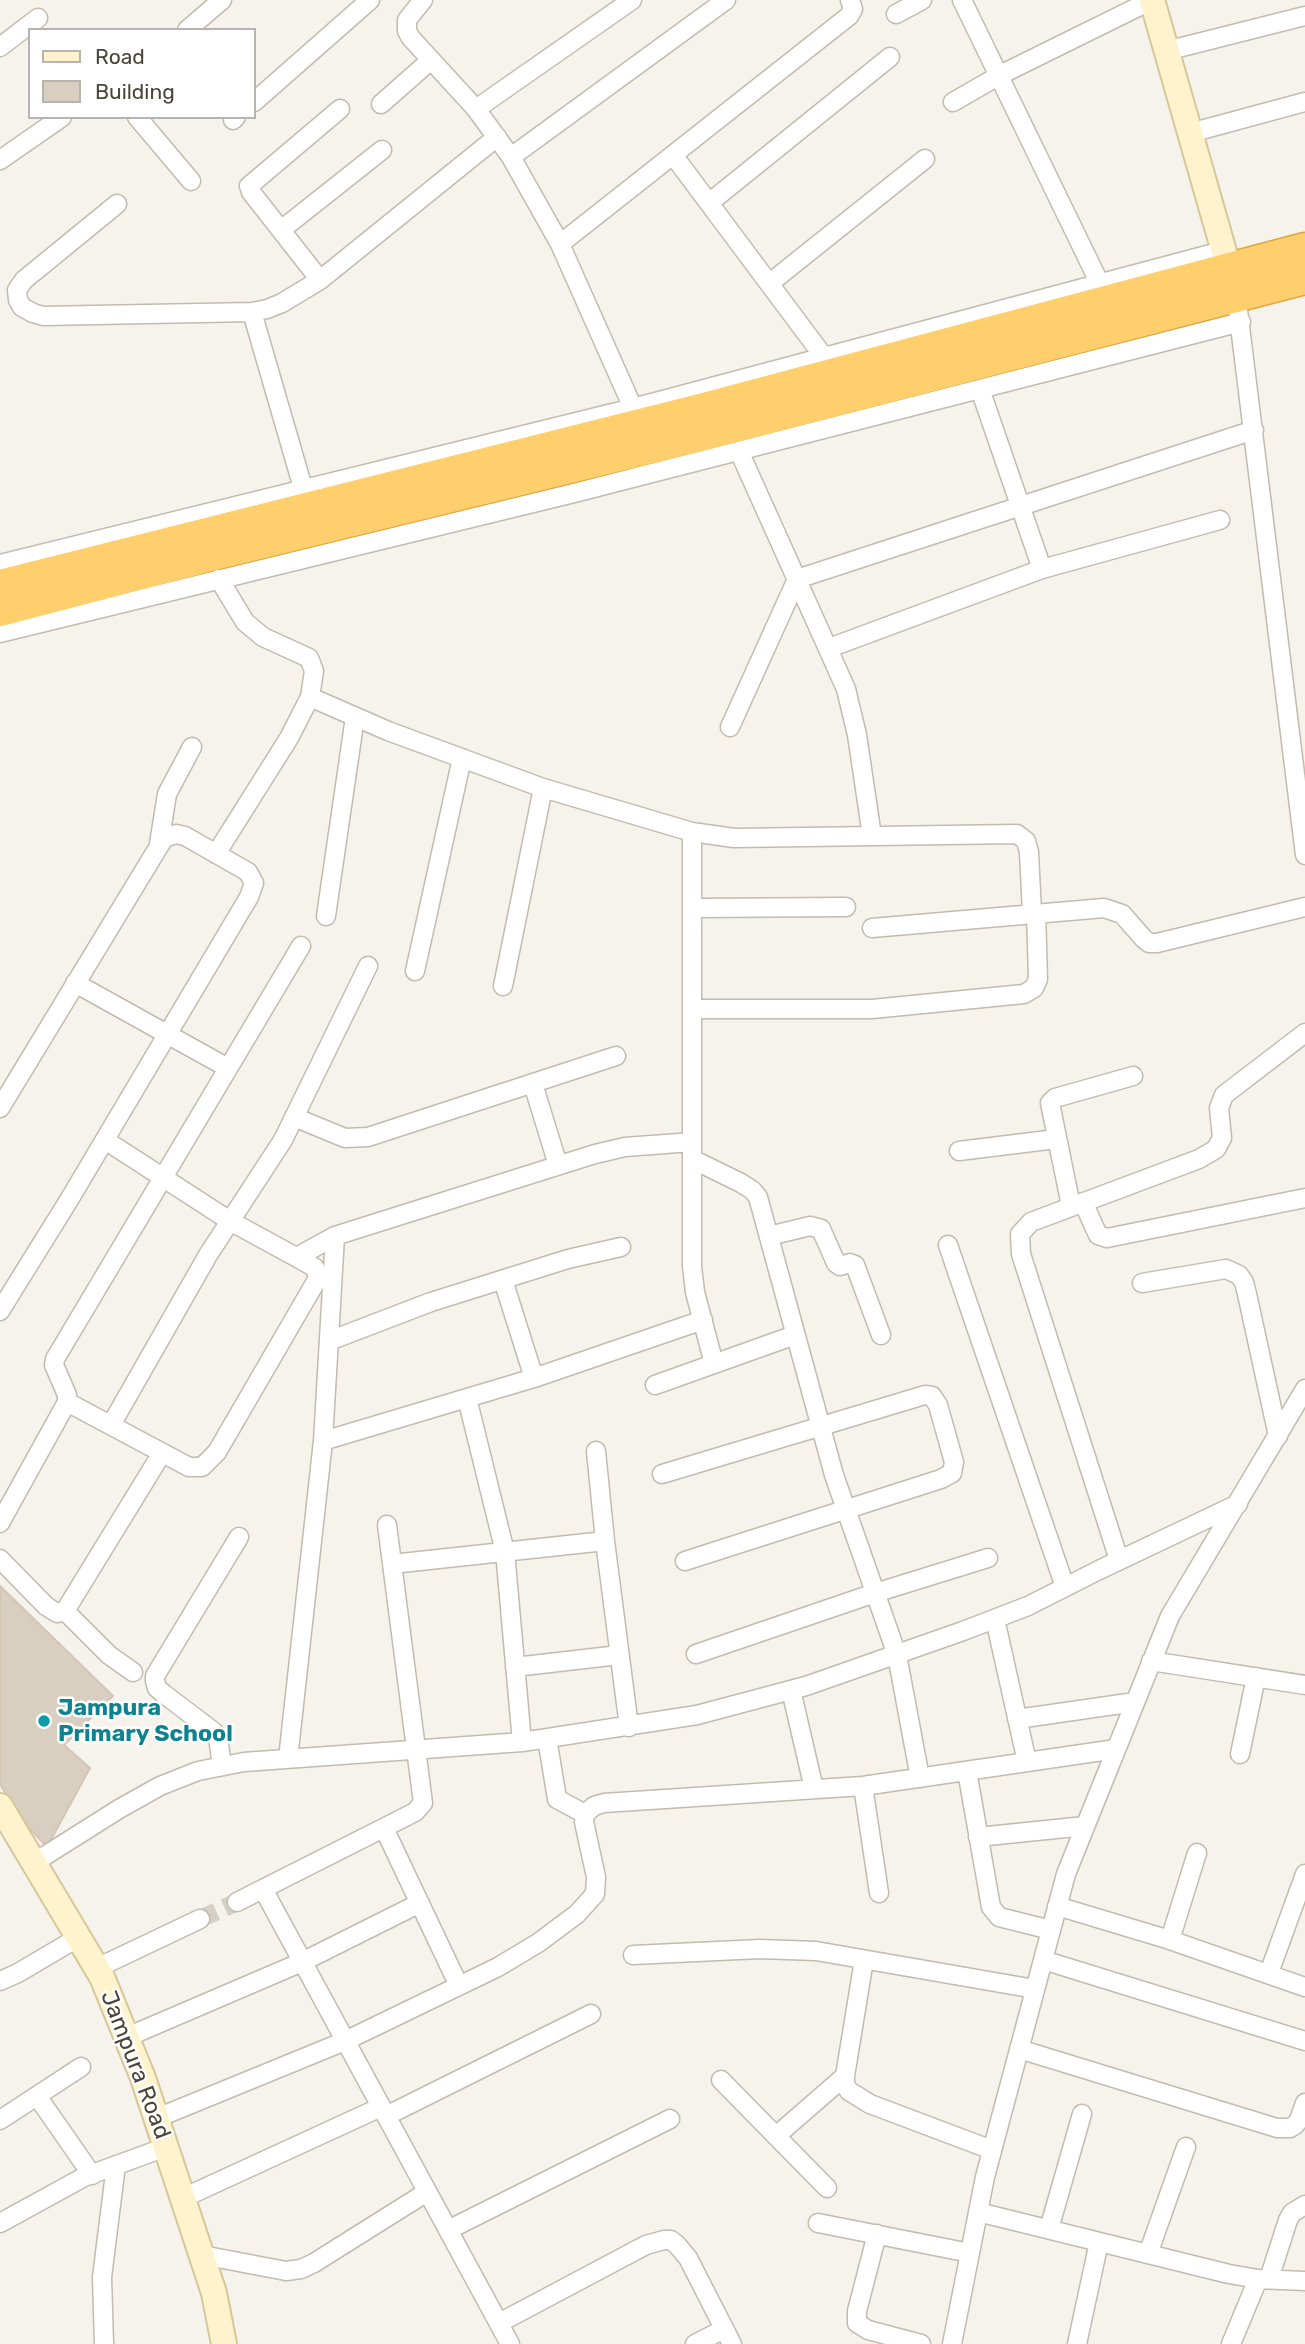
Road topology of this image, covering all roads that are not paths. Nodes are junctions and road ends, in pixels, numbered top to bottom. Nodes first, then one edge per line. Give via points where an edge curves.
1 (222, 0) edge
2 (370, 0) edge
3 (423, 0) edge
4 (632, 0) edge
5 (726, 0) edge
6 (849, 0) edge
7 (922, 0) edge
8 (962, 0) edge
9 (1152, 0) edge
10 (896, 14) dead end
11 (39, 16) edge
12 (1305, 16) edge
13 (189, 28) edge
14 (0, 47) edge
15 (1166, 51) junction
16 (890, 57) dead end
17 (431, 60) junction
18 (1000, 75) junction
19 (256, 100) edge
20 (953, 102) dead end
21 (1305, 102) edge
22 (381, 104) dead end
23 (340, 108) dead end
24 (476, 109) junction
25 (59, 119) edge
26 (139, 119) edge
27 (1189, 133) junction
28 (497, 137) junction
29 (382, 150) dead end
30 (673, 155) junction
31 (511, 156) junction
32 (0, 159) edge
33 (925, 159) dead end
34 (191, 181) dead end
35 (709, 203) junction
36 (117, 204) dead end
37 (281, 230) junction
38 (560, 244) junction
39 (1305, 249) edge
40 (1305, 278) edge
41 (320, 280) junction
42 (770, 283) junction
43 (1100, 284) junction
44 (1232, 285) junction
45 (252, 312) junction
46 (824, 357) junction
47 (980, 389) junction
48 (633, 408) junction
49 (1254, 430) junction
50 (739, 451) junction
51 (303, 488) junction
52 (1020, 506) junction
53 (1220, 520) dead end
54 (0, 564) edge
55 (1042, 569) junction
56 (219, 579) junction
57 (797, 579) junction
58 (0, 586) edge
59 (0, 610) edge
60 (0, 633) edge
61 (829, 649) junction
62 (310, 697) junction
63 (355, 717) junction
64 (730, 727) dead end
65 (192, 747) dead end
66 (462, 758) junction
67 (542, 788) junction
68 (692, 832) junction
69 (872, 836) junction
70 (159, 844) junction
71 (216, 854) junction
72 (1305, 855) edge
73 (846, 907) dead end
74 (1305, 907) edge
75 (692, 908) junction
76 (1034, 913) junction
77 (326, 916) dead end
78 (872, 928) dead end
79 (301, 946) dead end
80 (368, 967) dead end
81 (415, 971) dead end
82 (75, 983) junction
83 (503, 986) dead end
84 (692, 1009) junction
85 (1305, 1033) edge
86 (168, 1034) junction
87 (616, 1056) dead end
88 (228, 1068) junction
89 (1133, 1076) dead end
90 (533, 1084) junction
91 (0, 1108) edge
92 (295, 1116) junction
93 (1056, 1139) junction
94 (105, 1140) junction
95 (692, 1150) junction
96 (959, 1151) dead end
97 (558, 1166) junction
98 (162, 1179) junction
99 (1305, 1198) edge
100 (1077, 1204) junction
101 (230, 1221) junction
102 (769, 1236) junction
103 (335, 1237) junction
104 (948, 1245) dead end
105 (621, 1247) dead end
106 (297, 1257) junction
107 (503, 1280) junction
108 (1142, 1283) dead end
109 (0, 1311) edge
110 (703, 1320) junction
111 (795, 1335) junction
112 (881, 1335) dead end
113 (329, 1341) junction
114 (714, 1364) junction
115 (534, 1378) junction
116 (655, 1385) dead end
117 (1305, 1389) edge
118 (467, 1398) junction
119 (67, 1402) junction
120 (111, 1425) junction
121 (821, 1426) junction
122 (1278, 1436) junction
123 (323, 1441) junction
124 (596, 1451) dead end
125 (162, 1453) junction
126 (662, 1474) dead end
127 (1238, 1504) junction
128 (846, 1508) junction
129 (0, 1523) edge
130 (387, 1525) dead end
131 (239, 1537) dead end
132 (604, 1541) junction
133 (505, 1552) junction
134 (988, 1558) dead end
135 (0, 1559) edge
136 (1119, 1560) junction
137 (685, 1561) dead end
138 (392, 1564) junction
139 (1065, 1587) junction
140 (875, 1593) junction
141 (65, 1611) junction
142 (995, 1619) junction
143 (696, 1654) dead end
144 (619, 1655) junction
145 (897, 1655) junction
146 (1152, 1661) junction
147 (515, 1667) junction
148 (133, 1672) dead end
149 (1256, 1677) junction
150 (1305, 1685) edge
151 (791, 1690) junction
152 (1135, 1702) junction
153 (1017, 1719) junction
154 (629, 1727) junction
155 (547, 1738) junction
156 (522, 1742) junction
157 (1116, 1749) junction
158 (415, 1750) junction
159 (1240, 1754) dead end
160 (288, 1759) junction
161 (1027, 1762) junction
162 (222, 1766) junction
163 (967, 1771) junction
164 (920, 1778) junction
165 (863, 1786) junction
166 (814, 1789) junction
167 (0, 1806) edge
168 (585, 1814) junction
169 (1085, 1826) junction
170 (384, 1828) junction
171 (978, 1836) junction
172 (1196, 1853) dead end
173 (35, 1862) junction
174 (1305, 1874) edge
175 (263, 1889) junction
176 (880, 1893) dead end
177 (237, 1902) tunnel mouth
178 (420, 1903) junction
179 (1058, 1906) junction
180 (200, 1919) tunnel mouth
181 (1051, 1930) junction
182 (79, 1937) junction
183 (1170, 1940) junction
184 (633, 1955) dead end
185 (864, 1960) junction
186 (1042, 1960) junction
187 (302, 1962) junction
188 (97, 1968) junction
189 (1269, 1973) junction
190 (0, 1981) edge
191 (459, 1986) junction
192 (1305, 1987) edge
193 (1035, 1989) junction
194 (591, 2014) dead end
195 (127, 2037) junction
196 (345, 2041) junction
197 (1305, 2041) edge
198 (1019, 2049) junction
199 (80, 2067) dead end
200 (845, 2076) junction
201 (721, 2080) dead end
202 (37, 2096) junction
203 (1305, 2103) edge
204 (383, 2111) junction
205 (1082, 2114) dead end
206 (157, 2118) junction
207 (670, 2119) dead end
208 (0, 2120) edge
209 (776, 2136) junction
210 (166, 2147) junction
211 (1186, 2147) dead end
212 (992, 2150) junction
213 (116, 2165) junction
214 (92, 2175) junction
215 (827, 2188) dead end
216 (428, 2192) junction
217 (183, 2197) junction
218 (1305, 2205) edge
219 (978, 2212) junction
220 (0, 2223) edge
221 (818, 2223) dead end
222 (1049, 2229) junction
223 (448, 2230) junction
224 (877, 2234) junction
225 (1099, 2242) junction
226 (970, 2253) junction
227 (1148, 2254) junction
228 (202, 2255) junction
229 (1264, 2279) junction
230 (1305, 2281) edge
231 (499, 2323) junction
232 (728, 2337) edge
233 (104, 2344) edge
234 (224, 2344) edge
235 (510, 2344) edge
236 (695, 2344) edge
237 (921, 2344) edge
238 (952, 2344) edge
239 (1077, 2344) edge
240 (1231, 2344) edge

1 - 13 street
2 - 19 street
3 - 17 street via 406,25
4 - 24 street
5 - 31 street
6 - 30 street via 853,9 849,16
7 - 10 street
8 - 18 street
9 - 15 street
9 - 18 street
11 - 14 street
12 - 15 street
15 - 27 street
16 - 35 street
17 - 22 street
17 - 24 street
18 - 20 street
18 - 43 street
21 - 27 street
23 - 37 street via 250,183 249,189
24 - 28 street
25 - 32 street
26 - 34 street
27 - 44 street
28 - 31 street
28 - 41 street
29 - 37 street
30 - 35 street
30 - 38 street
31 - 38 street
33 - 42 street
35 - 42 street
36 - 45 street via 24,280 17,290 22,307 44,316
37 - 41 street
38 - 48 street
39 - 44 highway
40 - 44 highway
41 - 45 street via 282,303
42 - 46 street
43 - 44 street
43 - 46 street
44 - 47 street
44 - 49 street
44 - 58 highway via 700,410
44 - 59 highway via 697,436
45 - 51 street
46 - 48 street
47 - 50 street
47 - 52 street
48 - 51 street
49 - 52 street
49 - 72 street
50 - 56 street
50 - 57 street
51 - 54 street
52 - 55 street
52 - 57 street
53 - 55 street
55 - 61 street
56 - 60 street
56 - 62 street via 253,630 313,664
57 - 61 street
57 - 64 street
61 - 69 street via 846,688 857,734
62 - 63 street
62 - 71 street
63 - 66 street
63 - 77 street
65 - 70 street via 167,794
66 - 67 street
66 - 81 street
67 - 68 street
67 - 83 street
68 - 69 street via 734,838
68 - 75 street
69 - 76 street via 1017,834 1026,841 1029,852
70 - 71 street via 176,834
70 - 82 street
71 - 86 street via 248,872 253,889
73 - 75 street
74 - 76 street via 1149,943 1129,919 1114,910
75 - 84 street
76 - 78 street
76 - 84 street via 1038,979 1024,994 872,1009
79 - 88 street
80 - 92 street
82 - 86 street
82 - 91 street
84 - 95 street
85 - 100 street via 1224,1095 1219,1108 1222,1138 1216,1149
86 - 88 street
86 - 94 street
87 - 90 street
88 - 98 street
89 - 93 street via 1055,1098 1050,1108
90 - 92 street via 368,1137 345,1138
90 - 97 street
92 - 101 street
93 - 96 street
93 - 100 street
94 - 98 street
94 - 109 street
95 - 97 street via 625,1147
95 - 102 street via 752,1190
95 - 110 street via 692,1266
97 - 103 street
98 - 101 street
98 - 119 street via 55,1359
99 - 100 street via 1107,1238 1098,1235
100 - 136 street via 1024,1228 1021,1254
101 - 106 street
101 - 120 street
102 - 111 street
102 - 112 street via 810,1226 821,1228 837,1265 856,1265
103 - 106 street
103 - 113 street
104 - 139 street
105 - 107 street
106 - 125 street via 315,1268 316,1286 217,1452 196,1469
107 - 113 street
107 - 115 street
108 - 122 street via 1226,1269 1239,1275
110 - 114 street
110 - 115 street
111 - 114 street
111 - 121 street
113 - 123 street
114 - 116 street
115 - 118 street
117 - 122 street
118 - 123 street
118 - 133 street
119 - 120 street
119 - 129 street
120 - 125 street
121 - 126 street
121 - 128 street
121 - 128 street via 925,1395 938,1405 954,1462 952,1473
122 - 127 street
123 - 160 street
124 - 132 street
125 - 141 street
127 - 136 street
127 - 146 street via 1170,1616
128 - 137 street
128 - 140 street
130 - 138 street
131 - 162 street via 155,1676 157,1688 218,1737
132 - 133 street
132 - 144 street
133 - 138 street
133 - 147 street
134 - 140 street
135 - 141 street via 46,1606 57,1613
136 - 139 street
138 - 158 street
139 - 142 street
140 - 143 street
140 - 145 street
141 - 148 street
142 - 145 street
142 - 153 street
144 - 147 street
144 - 154 street
145 - 151 street
145 - 164 street
146 - 149 street
146 - 152 street
147 - 156 street
149 - 150 street
149 - 159 street
151 - 154 street
151 - 166 street
152 - 153 street
152 - 157 street
153 - 161 street
154 - 155 street
155 - 156 street
155 - 168 street via 557,1799
156 - 158 street
157 - 161 street
157 - 169 street
158 - 160 street
158 - 170 street via 422,1803 415,1812
160 - 162 street
161 - 163 street
162 - 173 street via 160,1786
163 - 164 street
163 - 171 street
164 - 165 street
165 - 166 street
165 - 176 street
166 - 168 street via 604,1803
167 - 173 street, Jampura Road
168 - 191 street via 597,1887 589,1903 519,1956
169 - 171 street
169 - 179 street
170 - 175 street
170 - 178 street
171 - 181 street via 994,1912 1010,1921
172 - 183 street
173 - 182 street, Jampura Road
174 - 189 street
175 - 177 street
175 - 187 street
178 - 187 street
178 - 191 street
179 - 181 street
179 - 183 street
180 - 188 street
181 - 186 street
182 - 188 street, Jampura Road
182 - 190 street
183 - 189 street
184 - 185 street via 760,1949 816,1951
185 - 193 street
185 - 200 street
186 - 193 street
186 - 197 street
187 - 195 street
187 - 196 street
188 - 195 street, Jampura Road
189 - 192 street
191 - 196 street
193 - 198 street
194 - 204 street
195 - 206 street, Jampura Road
196 - 204 street
196 - 206 street
198 - 203 street via 1277,2127 1295,2125
198 - 212 street
199 - 202 street
200 - 209 street
200 - 212 street via 845,2085 857,2098
201 - 209 street
202 - 208 street
202 - 214 street
204 - 216 street
204 - 217 street
205 - 222 street
206 - 210 street, Jampura Road
207 - 223 street
209 - 215 street
210 - 213 street
210 - 217 street, Jampura Road
211 - 227 street
212 - 219 street
213 - 214 street
213 - 233 street via 102,2277
214 - 220 street
216 - 223 street
216 - 228 street via 301,2269 286,2271
217 - 228 street, Jampura Road
218 - 229 street via 1288,2220
219 - 222 street
219 - 226 street
221 - 224 street
222 - 225 street
223 - 231 street
224 - 226 street
224 - 237 street via 858,2323
225 - 227 street
225 - 239 street
226 - 238 street
227 - 229 street
228 - 234 street, Jampura Road
229 - 230 street
229 - 240 street
231 - 232 street via 664,2239 671,2240 688,2258
231 - 235 street
232 - 236 street

